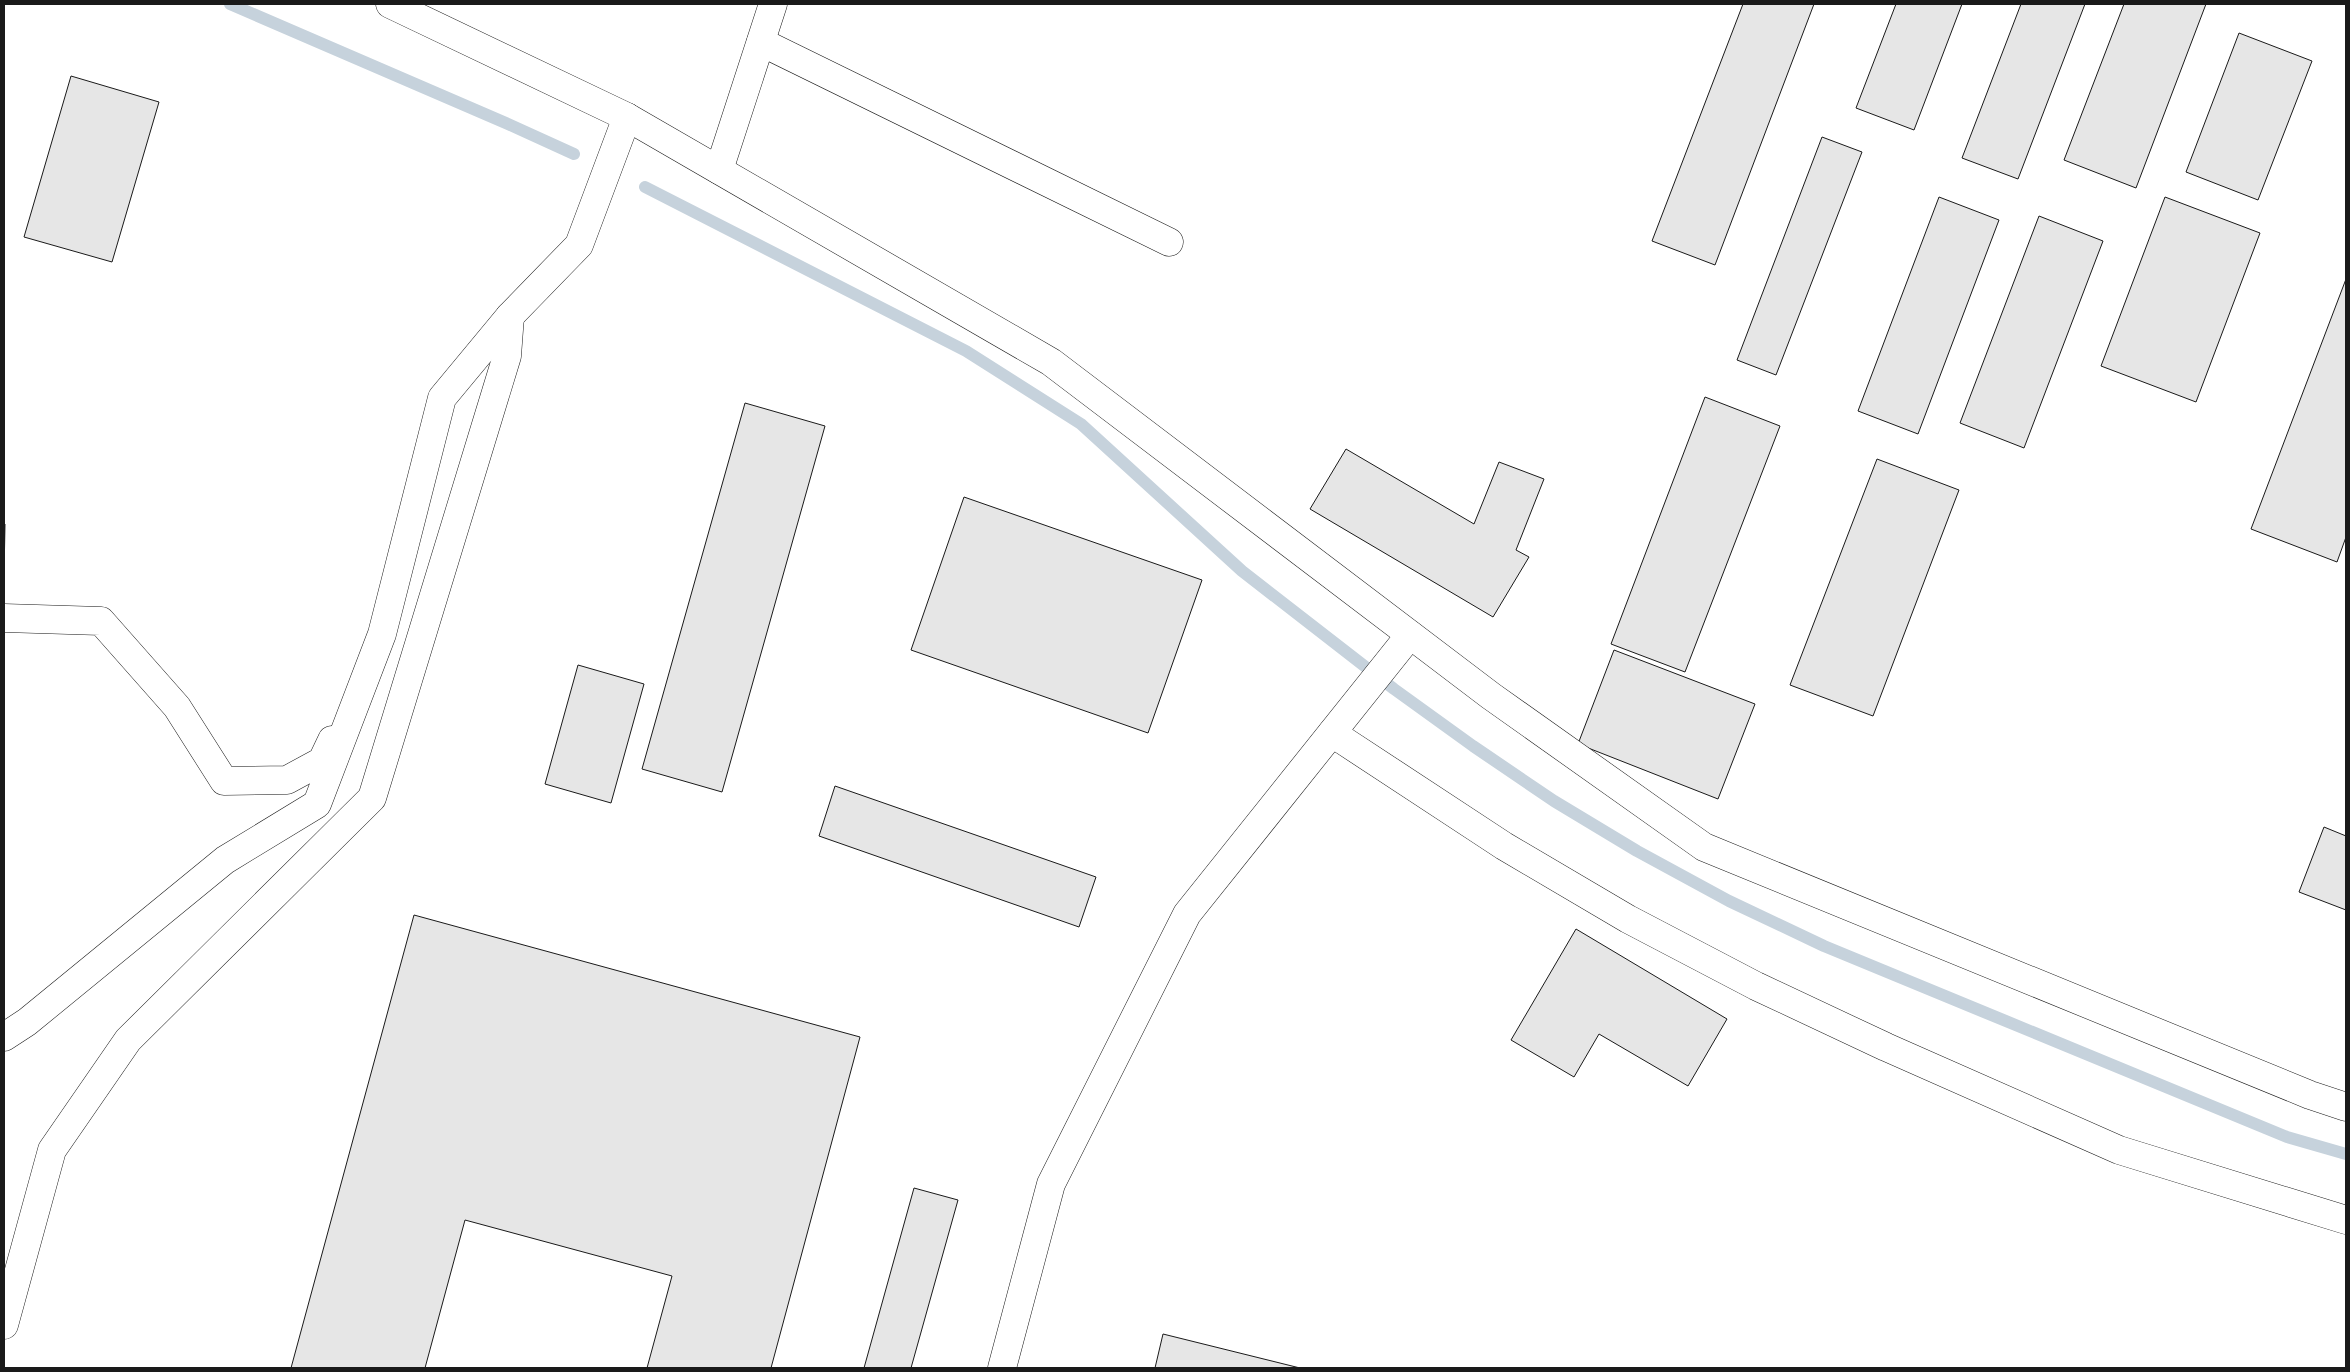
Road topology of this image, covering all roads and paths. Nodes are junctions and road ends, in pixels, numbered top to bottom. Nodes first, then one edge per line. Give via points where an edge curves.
1 (390, 4) edge
2 (773, 4) edge
3 (761, 42) junction
4 (627, 117) junction
5 (719, 170) junction
6 (1169, 242) dead end
7 (510, 316) junction
8 (4, 618) edge
9 (382, 634) junction
10 (1410, 635) junction
11 (1332, 733) junction
12 (4, 1037) edge
13 (2346, 1106) edge
14 (2346, 1220) edge
15 (4, 1325) edge
16 (1002, 1368) edge

1 - 4 street
2 - 3 street
3 - 5 street
3 - 6 street
4 - 5 street
4 - 7 street via 579,245
5 - 10 street via 1051,362
7 - 9 street via 442,398
7 - 15 street via 507,356 372,798 128,1040 52,1150
8 - 9 street via 101,621 177,707 224,781 287,780 322,761
9 - 12 street via 317,804 225,860 27,1022
10 - 11 street
10 - 13 street via 1704,847 2310,1095
11 - 14 street via 1504,846 1628,919 1756,986 2119,1150
11 - 16 street via 1187,914 1051,1184

